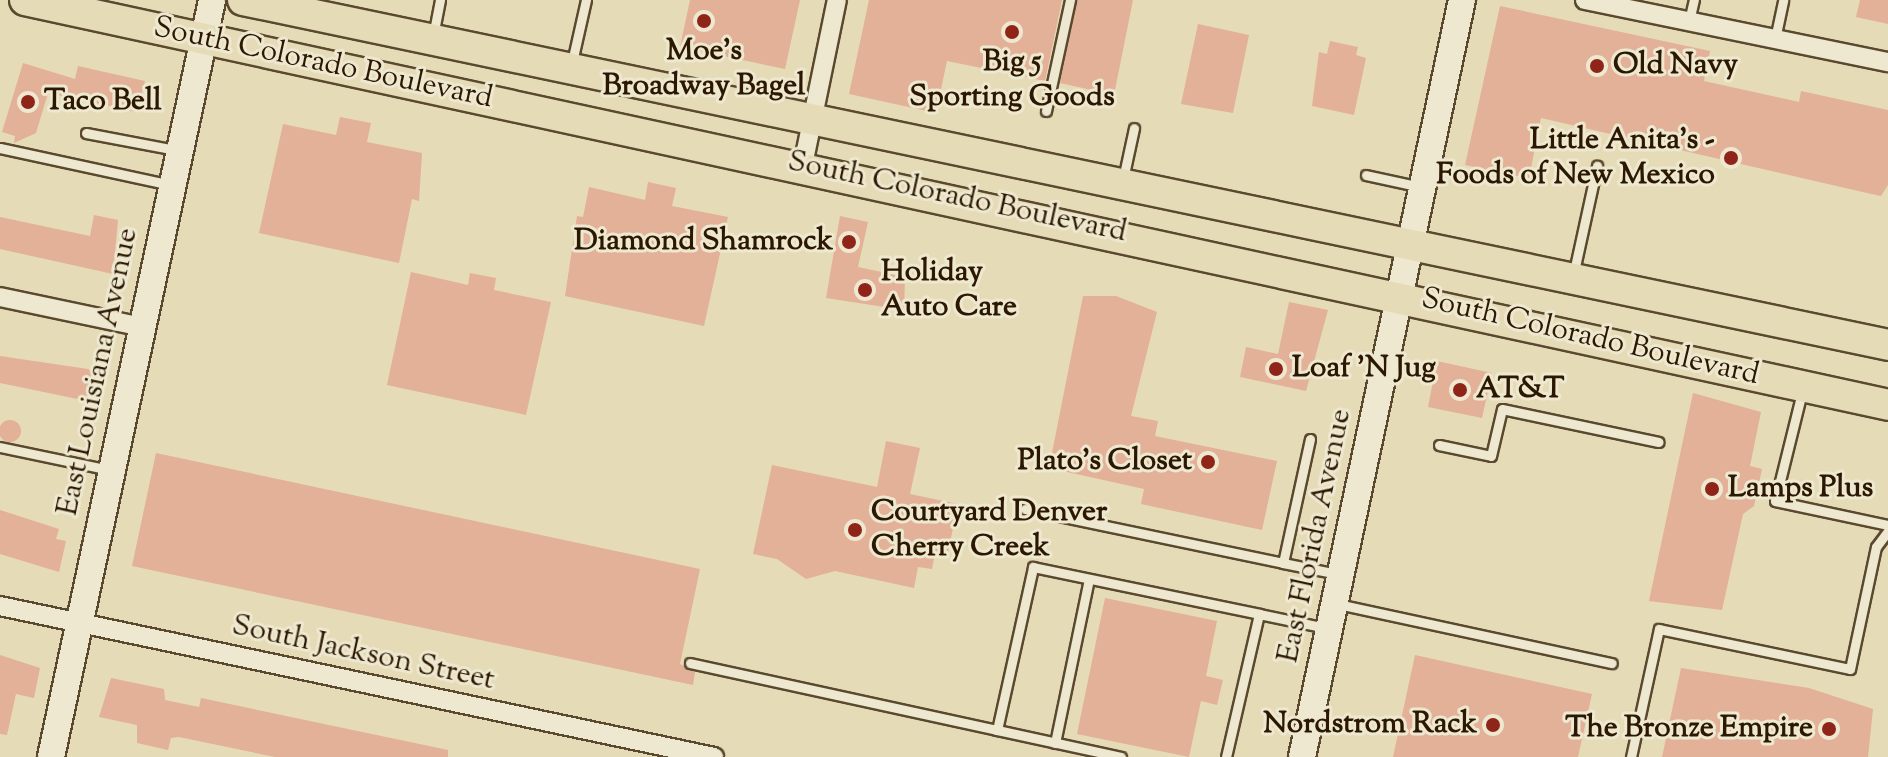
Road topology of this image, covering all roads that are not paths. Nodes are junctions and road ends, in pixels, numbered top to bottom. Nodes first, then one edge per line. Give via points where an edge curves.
1 (25, 0) edge
2 (212, 0) edge
3 (243, 0) edge
4 (440, 0) edge
5 (586, 0) edge
6 (837, 0) edge
7 (1070, 0) edge
8 (1462, 0) edge
9 (1585, 0) edge
10 (1694, 0) edge
11 (1783, 0) edge
12 (1689, 21) junction
13 (1775, 39) junction
14 (205, 40) junction
15 (432, 40) junction
16 (1888, 62) edge
17 (570, 70) junction
18 (1046, 111) dead end
19 (811, 121) junction
20 (1134, 128) dead end
21 (86, 133) dead end
22 (0, 148) edge
23 (179, 151) junction
24 (803, 165) junction
25 (1597, 166) dead end
26 (1366, 175) dead end
27 (171, 185) junction
28 (1121, 186) junction
29 (1422, 187) junction
30 (1410, 246) junction
31 (1572, 279) junction
32 (1399, 295) junction
33 (0, 297) edge
34 (142, 327) junction
35 (1888, 345) edge
36 (1804, 385) junction
37 (1888, 405) edge
38 (1310, 439) dead end
39 (1659, 442) dead end
40 (1439, 445) dead end
41 (0, 447) edge
42 (111, 470) junction
43 (1025, 509) dead end
44 (1888, 528) edge
45 (1283, 563) junction
46 (1340, 575) junction
47 (1089, 579) junction
48 (1334, 603) junction
49 (0, 606) edge
50 (1259, 614) junction
51 (79, 622) junction
52 (1329, 629) junction
53 (690, 663) dead end
54 (1612, 663) dead end
55 (997, 730) junction
56 (1055, 743) junction
57 (51, 757) edge
58 (714, 757) edge
59 (1121, 757) edge
60 (1226, 757) edge
61 (1302, 757) edge
62 (1631, 757) edge

1 - 14 main road, South Colorado Boulevard
2 - 14 street, East Louisiana Avenue
3 - 15 main road, South Colorado Boulevard
4 - 15 lane
5 - 17 lane
6 - 19 street
7 - 18 lane
8 - 29 street, East Florida Avenue
9 - 12 street
10 - 12 lane
11 - 13 lane
12 - 13 street
13 - 16 street
14 - 23 street, East Louisiana Avenue
14 - 24 main road, South Colorado Boulevard
15 - 17 main road, South Colorado Boulevard
17 - 19 main road, South Colorado Boulevard
19 - 24 street
19 - 28 main road, South Colorado Boulevard
20 - 28 lane
21 - 23 lane
22 - 27 lane
23 - 27 street, East Louisiana Avenue
24 - 32 main road, South Colorado Boulevard
25 - 31 lane
26 - 29 lane
27 - 34 street, East Louisiana Avenue
28 - 30 main road, South Colorado Boulevard
29 - 30 street, East Florida Avenue
30 - 31 main road, South Colorado Boulevard
30 - 32 street, East Florida Avenue
31 - 35 main road, South Colorado Boulevard
32 - 36 main road, South Colorado Boulevard
32 - 46 street, East Florida Avenue
33 - 34 street
34 - 42 street, East Louisiana Avenue
36 - 37 main road, South Colorado Boulevard
36 - 44 lane via 1775,501
38 - 45 lane
39 - 40 lane via 1502,409 1491,456
41 - 42 lane
42 - 51 street, East Louisiana Avenue
43 - 45 lane
44 - 62 lane via 1876,547 1850,669 1659,629
45 - 46 lane
46 - 48 street, East Florida Avenue
47 - 50 lane
47 - 55 lane via 1033,567
47 - 56 lane
48 - 52 street, East Florida Avenue
48 - 54 lane
49 - 51 street, South Jackson Street
50 - 52 lane
50 - 60 lane
51 - 57 street, East Louisiana Avenue
51 - 58 street, South Jackson Street
52 - 61 street, East Florida Avenue
53 - 55 lane
55 - 56 lane
56 - 59 lane

